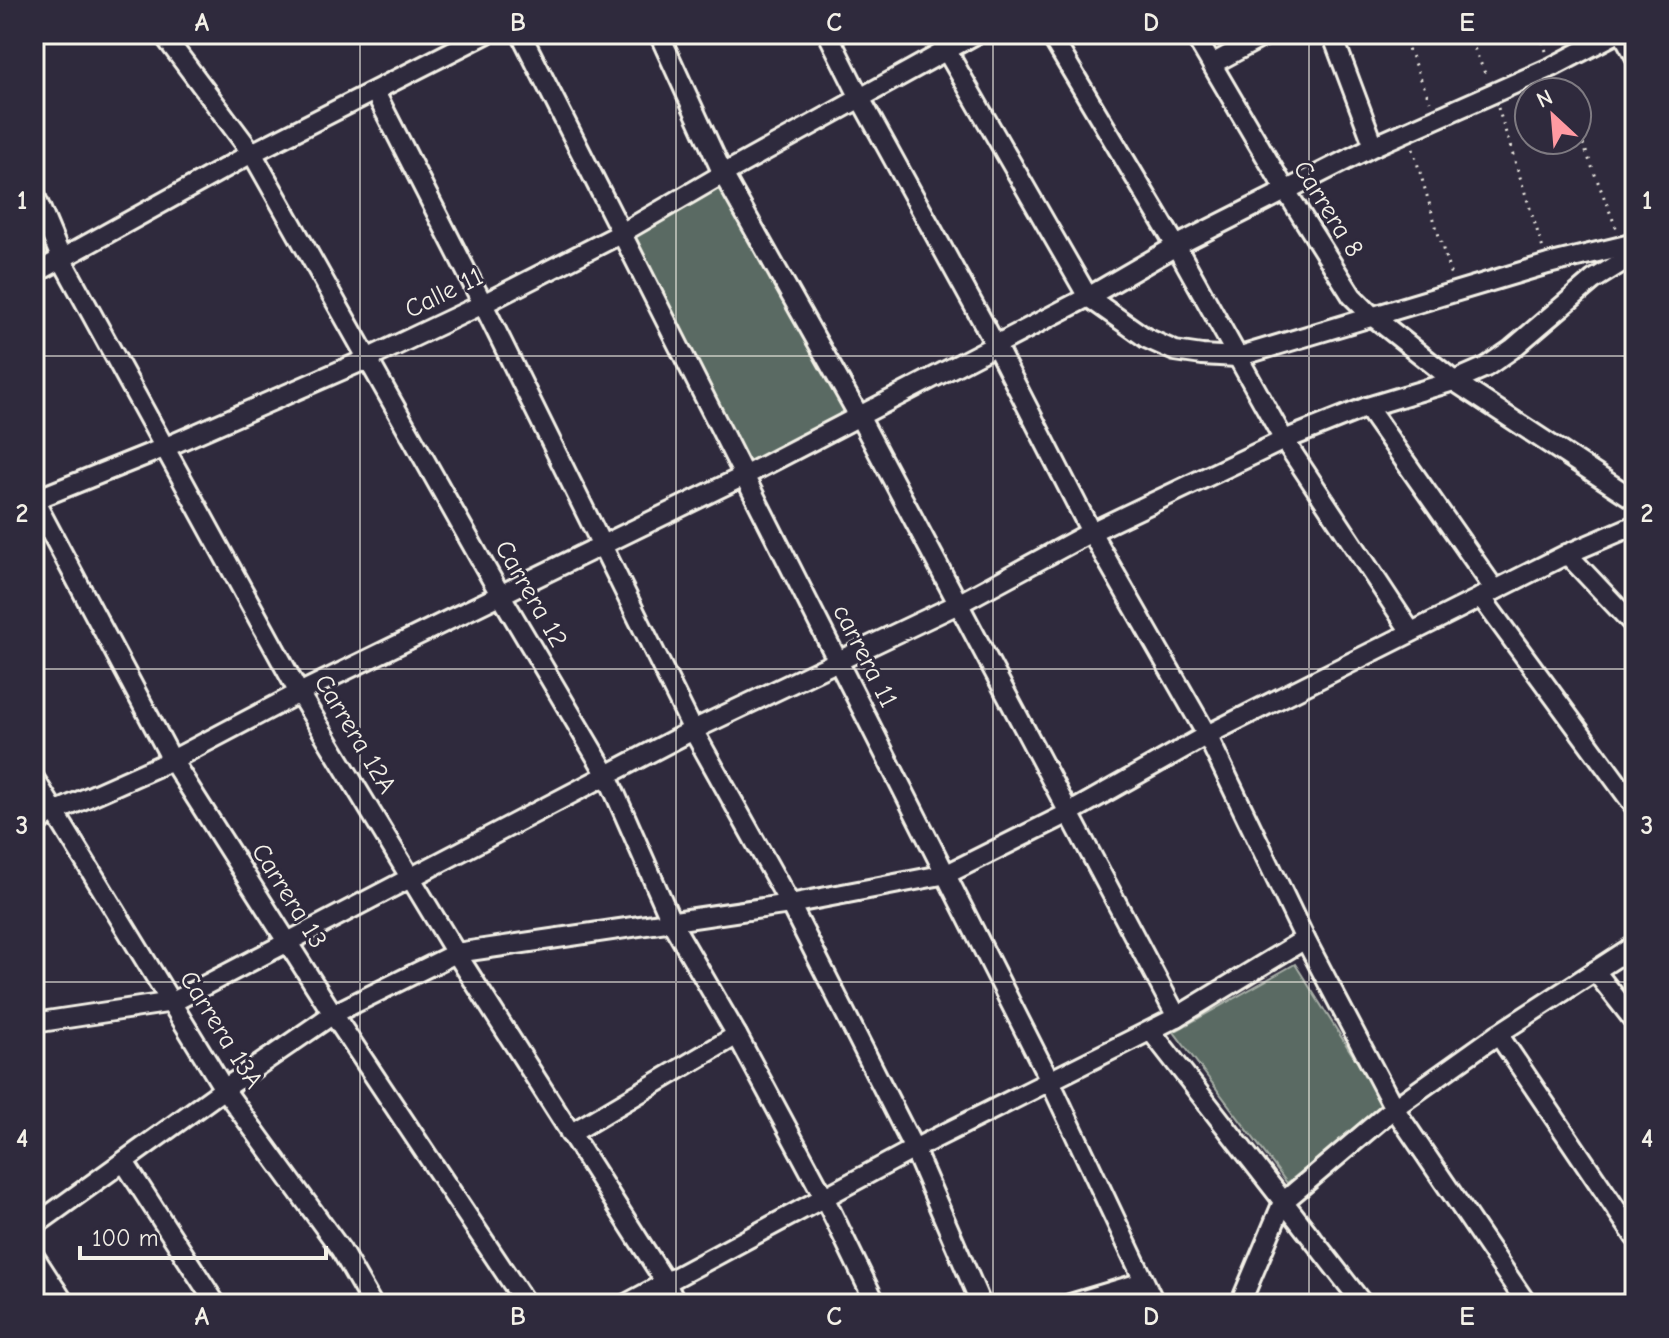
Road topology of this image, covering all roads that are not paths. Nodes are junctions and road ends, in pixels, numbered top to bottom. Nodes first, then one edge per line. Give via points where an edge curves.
1 (163, 34) edge
2 (486, 34) edge
3 (521, 34) edge
4 (659, 34) edge
5 (828, 34) edge
6 (937, 34) edge
7 (976, 34) edge
8 (1050, 34) edge
9 (1194, 34) edge
10 (1268, 34) edge
11 (1332, 34) edge
12 (1615, 34) edge
13 (1623, 34) edge
14 (947, 51) junction
15 (1635, 56) edge
16 (1212, 64) junction
17 (375, 92) junction
18 (860, 98) junction
19 (1374, 146) junction
20 (252, 153) junction
21 (723, 174) junction
22 (1286, 191) junction
23 (34, 193) edge
24 (620, 234) junction
25 (1176, 246) junction
26 (1631, 248) edge
27 (62, 260) junction
28 (34, 274) edge
29 (1088, 297) junction
30 (483, 304) junction
31 (1371, 315) junction
32 (996, 346) junction
33 (1237, 357) junction
34 (367, 359) junction
35 (1454, 381) junction
36 (1367, 407) junction
37 (859, 416) junction
38 (1284, 440) junction
39 (166, 447) junction
40 (746, 475) junction
41 (34, 500) edge
42 (1635, 500) edge
43 (1635, 525) edge
44 (1091, 532) junction
45 (602, 546) junction
46 (1567, 554) junction
47 (500, 594) junction
48 (1488, 594) junction
49 (958, 604) junction
50 (1635, 626) edge
51 (1411, 632) junction
52 (838, 661) junction
53 (299, 693) junction
54 (693, 730) junction
55 (1207, 735) junction
56 (172, 760) junction
57 (607, 775) junction
58 (34, 778) edge
59 (1635, 807) edge
60 (55, 812) junction
61 (1069, 813) junction
62 (34, 824) edge
63 (947, 874) junction
64 (411, 878) junction
65 (790, 904) junction
66 (672, 923) junction
67 (1305, 939) junction
68 (288, 942) junction
69 (1635, 945) edge
70 (456, 953) junction
71 (1595, 971) junction
72 (173, 1002) junction
73 (333, 1014) junction
74 (1177, 1017) junction
75 (1635, 1022) edge
76 (34, 1023) edge
77 (1151, 1031) junction
78 (1498, 1034) junction
79 (737, 1035) junction
80 (1049, 1079) junction
81 (224, 1089) junction
82 (1394, 1108) junction
83 (570, 1134) junction
84 (914, 1149) junction
85 (124, 1162) junction
86 (824, 1197) junction
87 (1283, 1202) junction
88 (34, 1226) edge
89 (1635, 1237) edge
90 (34, 1256) edge
91 (1143, 1282) junction
92 (666, 1283) junction
93 (61, 1297) edge
94 (1635, 1298) edge
95 (38, 1304) edge
96 (216, 1304) edge
97 (372, 1304) edge
98 (526, 1304) edge
99 (626, 1304) edge
100 (676, 1304) edge
101 (876, 1304) edge
102 (981, 1304) edge
103 (1070, 1304) edge
104 (1155, 1304) edge
105 (1240, 1304) edge
106 (1363, 1304) edge
107 (1527, 1304) edge
108 (1627, 1304) edge

1 - 20 street, Carrera 12
2 - 17 street
3 - 24 street, carrera 11
4 - 21 street
5 - 18 street
6 - 14 street
7 - 14 street, Calle 11
8 - 25 street
9 - 16 street, Carrera 8
10 - 16 street
11 - 19 street
12 - 19 street
13 - 15 street
14 - 18 street, Calle 11
14 - 29 street
16 - 22 street, Carrera 8
17 - 20 street
17 - 30 street
18 - 21 street, Calle 11
18 - 32 street
19 - 22 street
20 - 27 street
20 - 34 street, Carrera 12
21 - 24 street, Calle 11
21 - 37 street
22 - 25 street
22 - 31 street, Carrera 8 via 1352,296
23 - 27 street, Carrera 12A
24 - 30 street, Calle 11
24 - 40 street, carrera 11
25 - 29 street
25 - 33 street
26 - 31 street via 1548,264
26 - 35 street via 1512,349
27 - 28 street
27 - 39 street, Carrera 12A
29 - 32 street
29 - 33 street via 1146,338 1175,351
30 - 34 street, Calle 11
30 - 45 street
31 - 33 street
31 - 35 street, Carrera 8
32 - 37 street
32 - 44 street
33 - 38 street
34 - 39 street, Calle 11
34 - 47 street, Carrera 12
35 - 36 street
35 - 42 street, Carrera 8
36 - 38 street
36 - 48 street
37 - 40 street
37 - 49 street
38 - 44 street
38 - 51 street
39 - 41 street, Calle 11
39 - 53 street, Carrera 12A
40 - 45 street
40 - 52 street, carrera 11
41 - 56 street, Carrera 13
43 - 46 street
44 - 49 street
44 - 55 street
45 - 47 street
45 - 54 street
46 - 48 street
46 - 50 street
47 - 53 street
47 - 57 street, Carrera 12
48 - 51 street
48 - 59 street
49 - 52 street
49 - 61 street
51 - 55 street
52 - 54 street
52 - 63 street, carrera 11
53 - 56 street
53 - 64 street, Carrera 12A
54 - 57 street
54 - 65 street
55 - 61 street
55 - 67 street
56 - 60 street
56 - 68 street, Carrera 13
57 - 64 street
57 - 66 street, Carrera 12
58 - 60 street, Carrera 13A
60 - 62 street
60 - 72 street, Carrera 13A
61 - 63 street
61 - 74 street
63 - 65 street
63 - 80 street, carrera 11
64 - 68 street
64 - 70 street, Carrera 12A
65 - 66 street
65 - 84 street
66 - 70 street
66 - 79 street, Carrera 12
67 - 74 street
67 - 82 street
68 - 72 street
68 - 73 street, Carrera 13
69 - 71 street
70 - 73 street
70 - 83 street, Carrera 12A
71 - 75 street
71 - 78 street
72 - 76 street
72 - 81 street, Carrera 13A
73 - 81 street
73 - 98 street, Carrera 13
74 - 77 street
77 - 80 street
77 - 87 street
78 - 82 street
78 - 89 street
79 - 83 street
79 - 86 street, Carrera 12
80 - 84 street
80 - 91 street, carrera 11
81 - 85 street
81 - 97 street, Carrera 13A via 341,1250
82 - 87 street
82 - 107 street
83 - 92 street, Carrera 12A
84 - 86 street
84 - 102 street
85 - 88 street
85 - 96 street
86 - 92 street
86 - 101 street, Carrera 12
87 - 105 street
87 - 106 street
90 - 93 street
91 - 103 street
91 - 104 street, carrera 11
92 - 99 street
92 - 100 street, Carrera 12A
93 - 95 street
94 - 108 street

